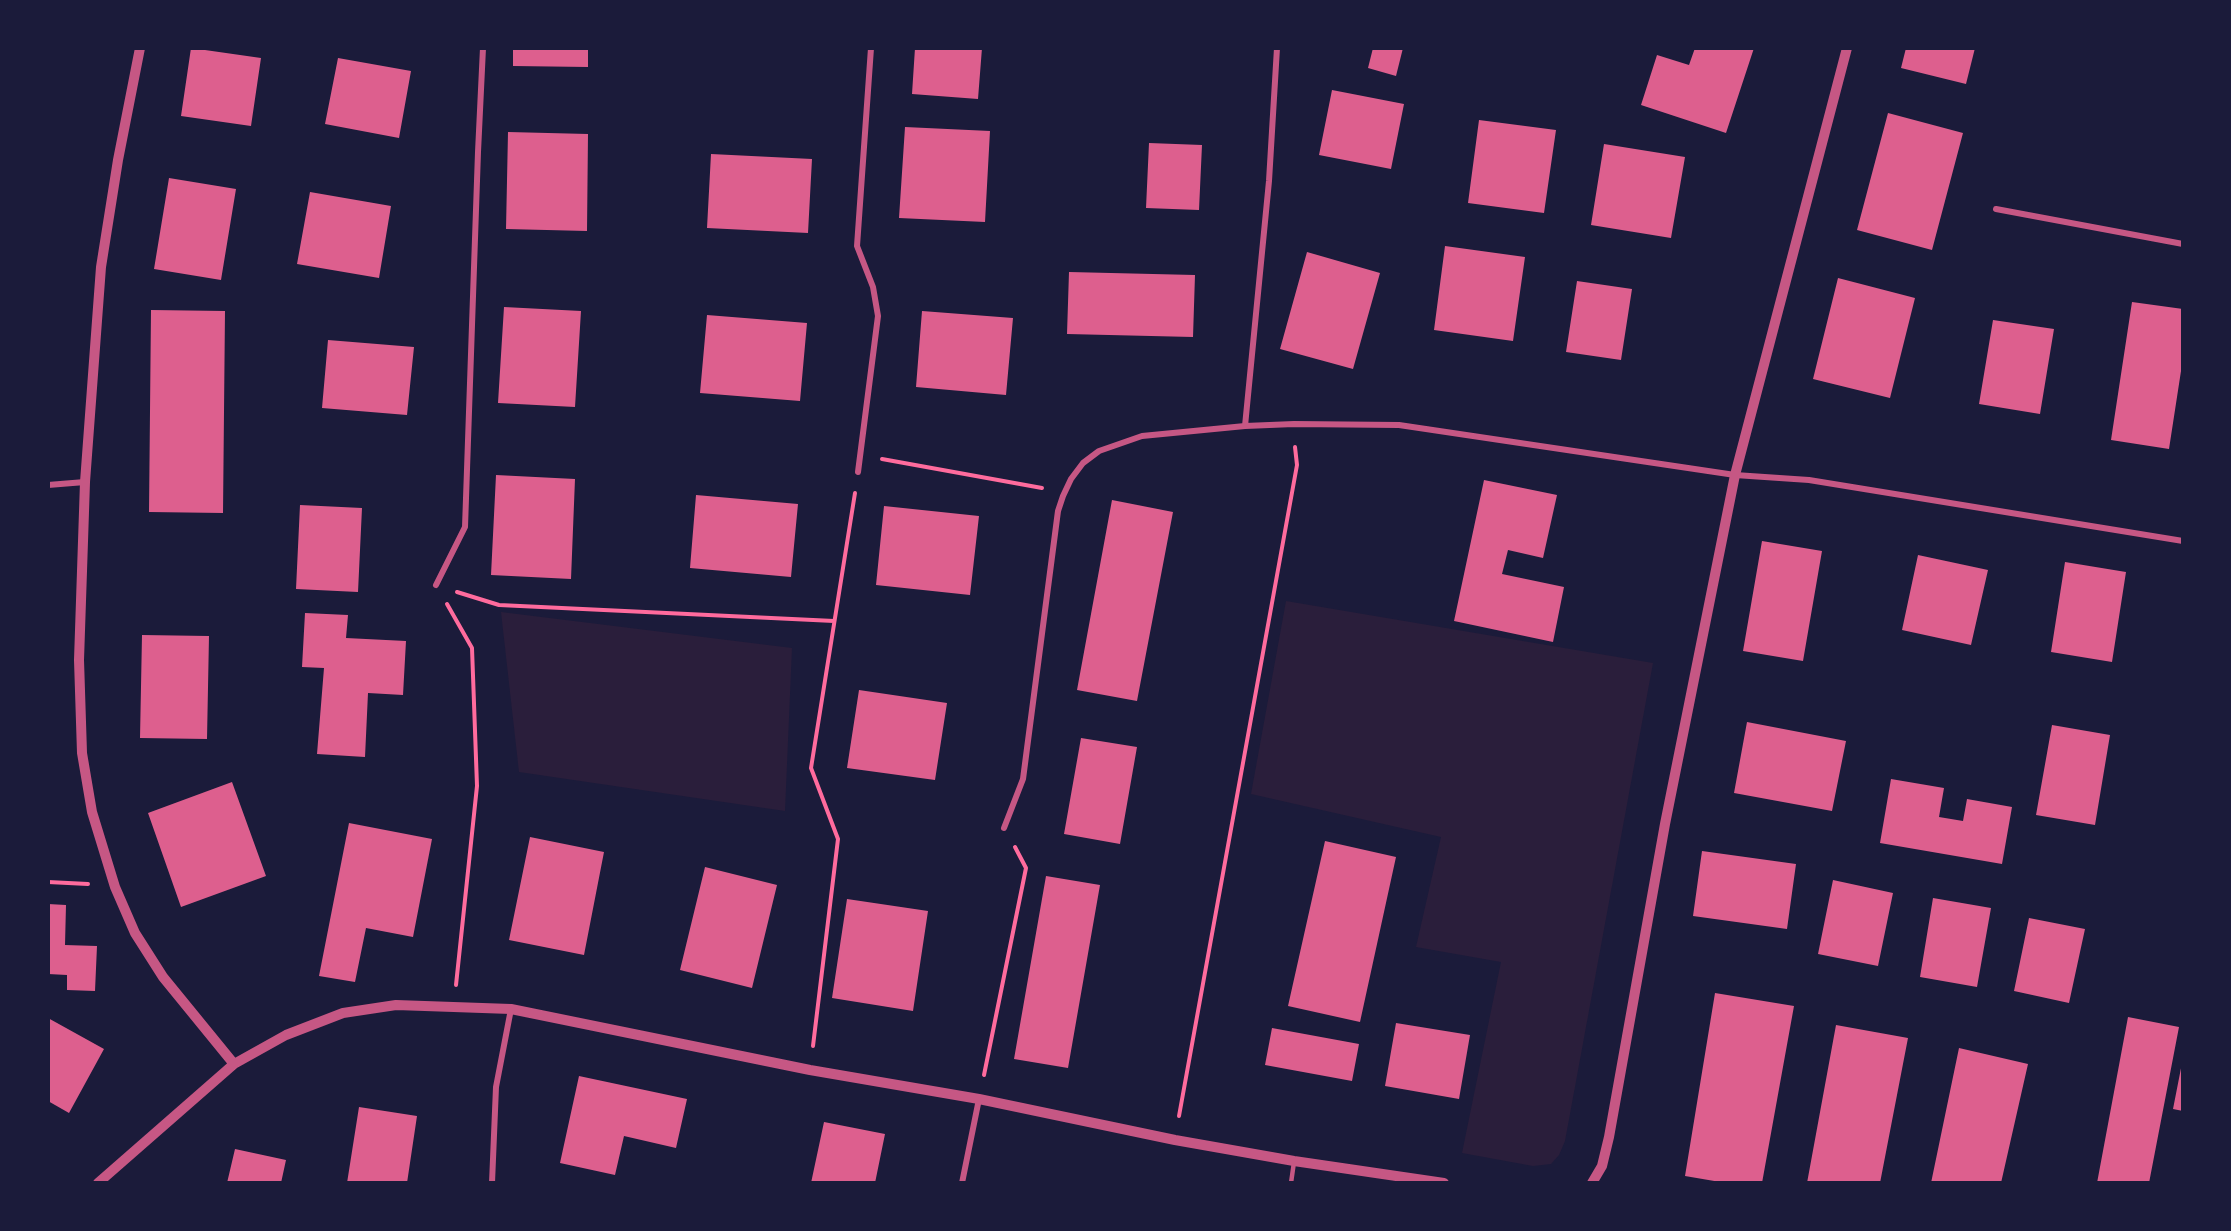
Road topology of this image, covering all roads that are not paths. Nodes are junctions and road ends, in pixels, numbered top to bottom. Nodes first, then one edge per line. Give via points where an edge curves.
1 (140, 48) edge
2 (483, 48) edge
3 (871, 48) edge
4 (1277, 48) edge
5 (1847, 48) edge
6 (1996, 209) dead end
7 (2183, 244) edge
8 (1245, 426) junction
9 (858, 472) road end
10 (1735, 475) junction
11 (85, 482) junction
12 (48, 485) edge
13 (2183, 541) edge
14 (436, 585) road end
15 (1004, 828) road end
16 (511, 1009) junction
17 (234, 1064) junction
18 (979, 1099) junction
19 (1294, 1161) junction
20 (98, 1183) edge
21 (492, 1183) edge
22 (962, 1183) edge
23 (1291, 1183) edge
24 (1444, 1183) edge
25 (1592, 1183) edge

1 - 11 street via 101,267
2 - 14 street via 465,527
3 - 9 street via 858,246 873,287 878,316
4 - 8 street via 1269,181
5 - 10 street
6 - 7 street
8 - 10 street via 1399,424
8 - 15 street via 1142,436 1099,452 1083,463 1071,479 1058,511 1023,779
10 - 13 street via 1809,480
10 - 25 street via 1665,824 1609,1137 1602,1167
11 - 12 street
11 - 17 street via 79,660 82,753 92,812 115,887 135,933 163,977
16 - 17 street via 396,1005 343,1013 286,1035
16 - 18 street via 810,1070
16 - 21 street via 496,1088
17 - 20 street
18 - 19 street
18 - 22 street
19 - 23 lane
19 - 24 street

